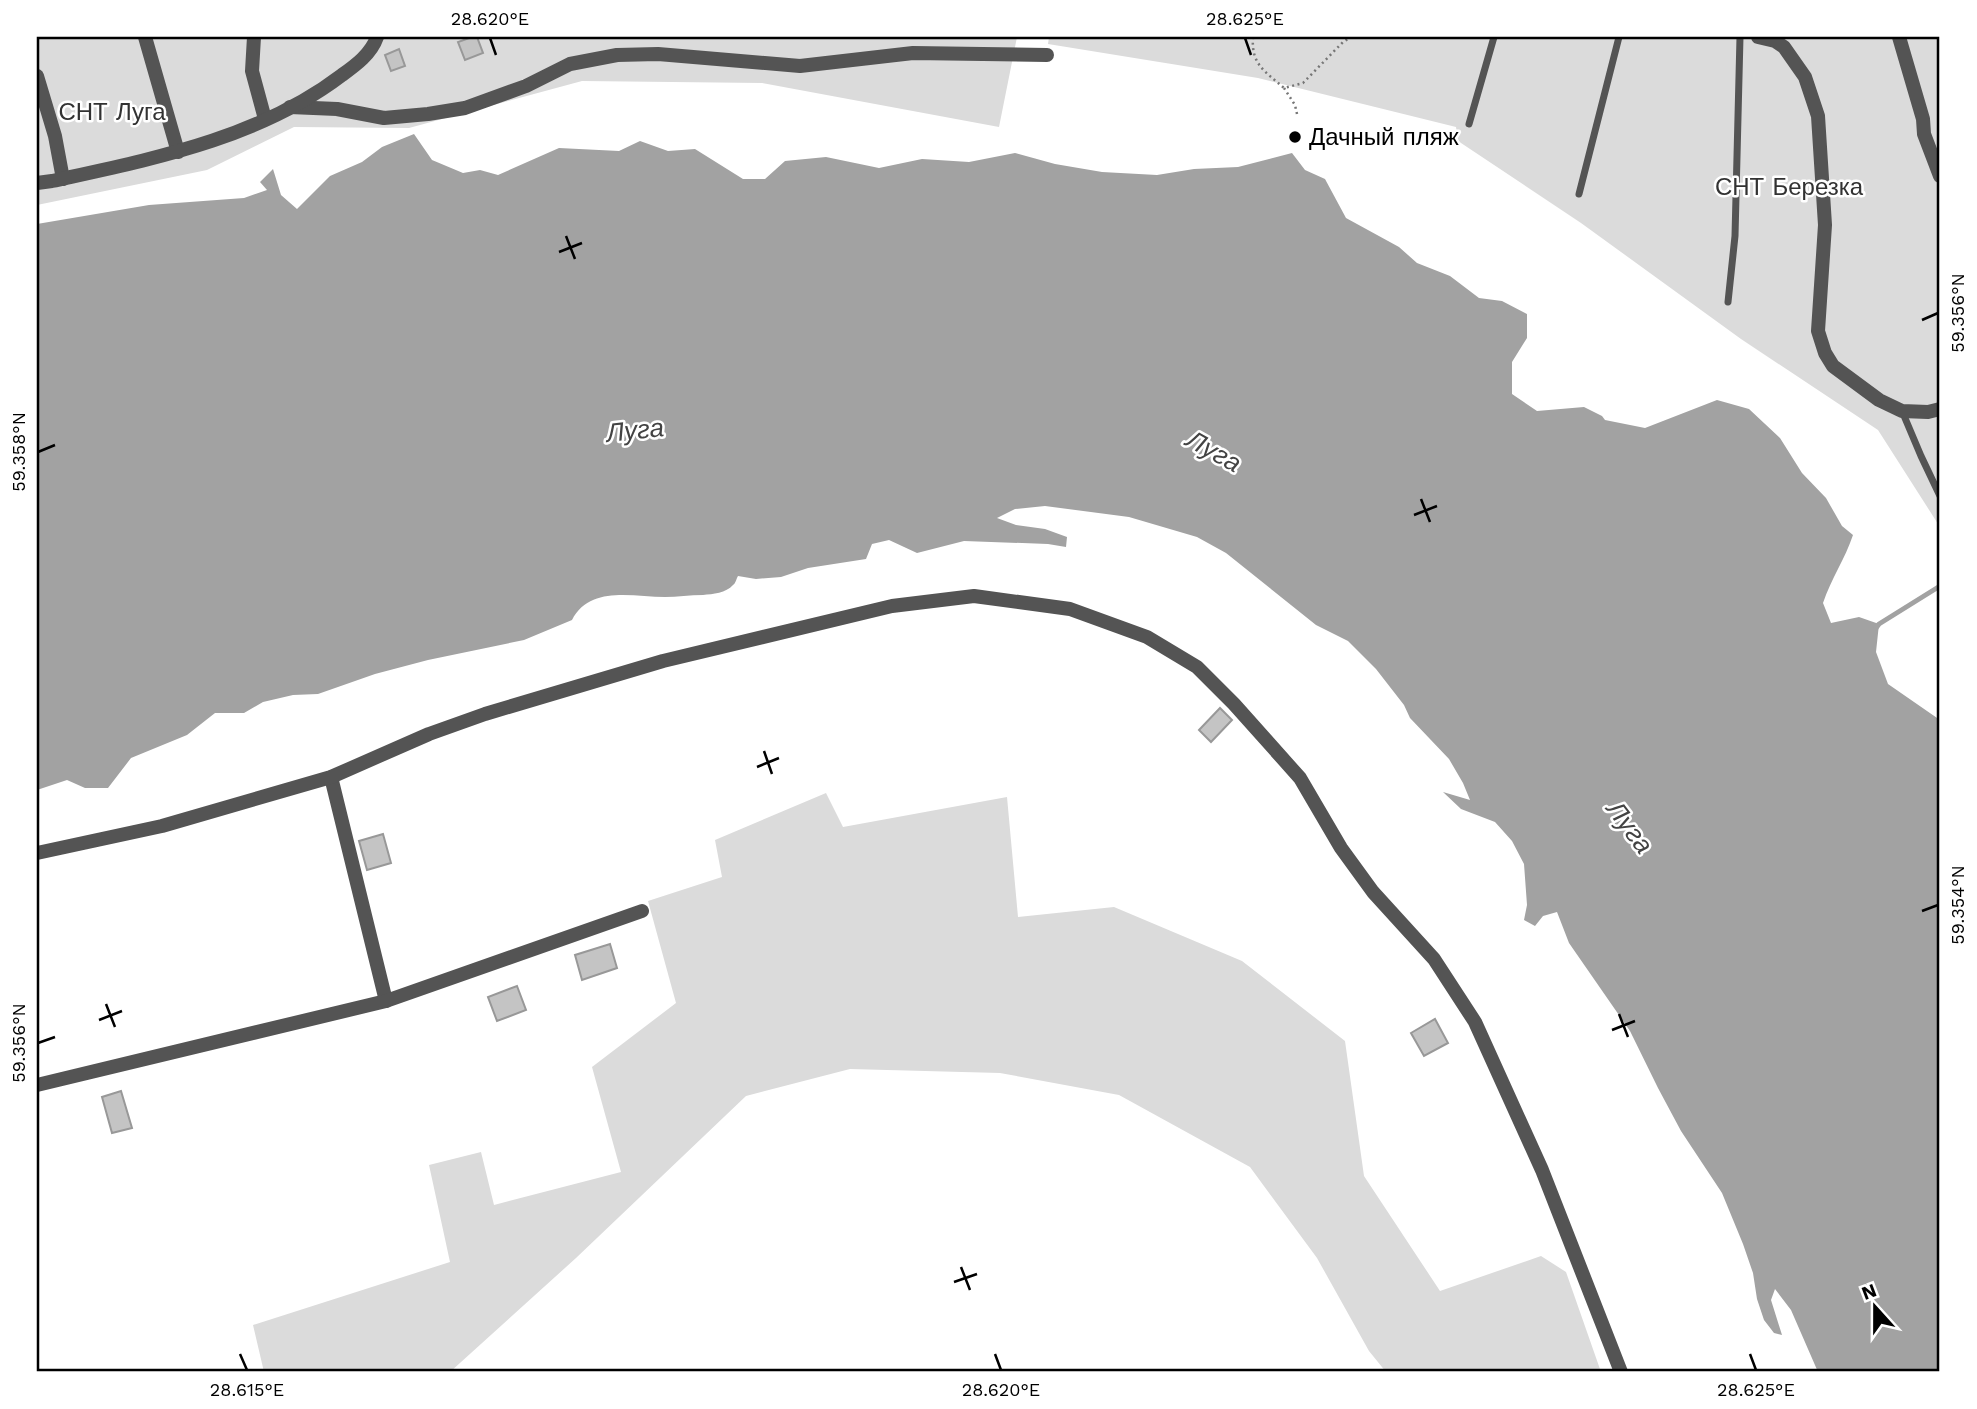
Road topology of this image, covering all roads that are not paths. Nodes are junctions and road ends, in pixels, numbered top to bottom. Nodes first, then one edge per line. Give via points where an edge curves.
1 (145, 37) edge
2 (254, 37) edge
3 (377, 37) edge
4 (1494, 37) edge
5 (1619, 37) edge
6 (1740, 37) edge
7 (1758, 37) edge
8 (1899, 37) edge
9 (1047, 55) dead end
10 (37, 76) edge
11 (290, 107) junction
12 (265, 119) junction
13 (1469, 124) dead end
14 (177, 152) junction
15 (1940, 176) edge
16 (62, 179) junction
17 (37, 183) edge
18 (1579, 194) dead end
19 (1728, 302) dead end
20 (1940, 409) edge
21 (1902, 411) junction
22 (1940, 496) edge
23 (331, 777) junction
24 (37, 853) edge
25 (642, 911) dead end
26 (386, 1001) junction
27 (37, 1085) edge
28 (1621, 1372) edge

1 - 14 street
2 - 12 street via 253,71
3 - 11 street via 359,62
4 - 13 lane
5 - 18 lane
6 - 19 lane via 1735,236
7 - 21 street via 1784,47 1805,77 1818,116 1825,225 1818,331 1825,353 1833,366
8 - 15 street
9 - 11 street via 914,53 800,66 617,55 570,64 465,108 428,114 384,118
10 - 16 street
11 - 12 street
12 - 14 street
14 - 16 street
16 - 17 street
20 - 21 street
21 - 22 lane
23 - 24 street via 162,826
23 - 26 street
23 - 28 street via 485,714 663,661 892,606 974,596 1070,609 1147,637 1197,667 1300,778 1373,892 1434,959 1475,1023 1542,1170
25 - 26 street
26 - 27 street

